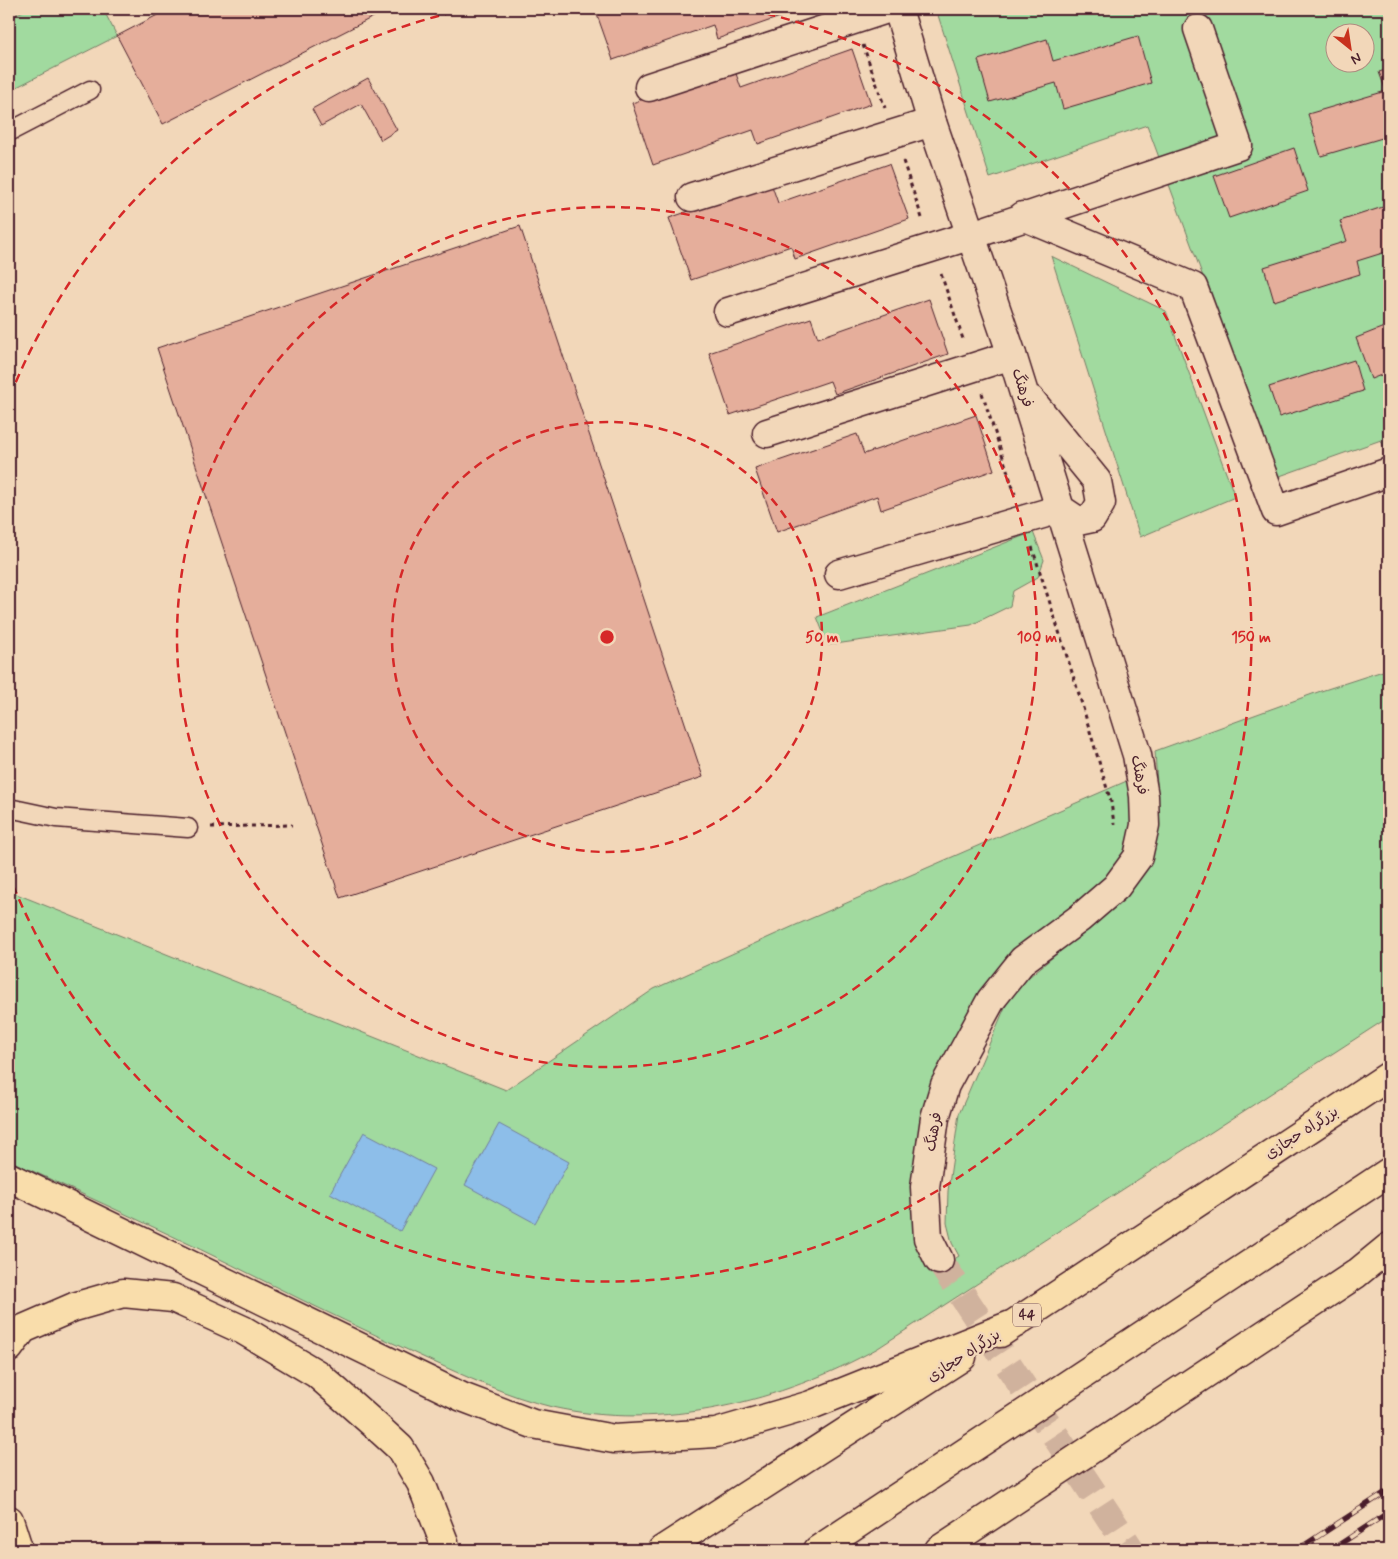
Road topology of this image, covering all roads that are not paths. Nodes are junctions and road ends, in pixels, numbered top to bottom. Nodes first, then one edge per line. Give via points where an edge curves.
1 (887, 9) edge
2 (898, 9) edge
3 (1198, 29) dead end
4 (649, 87) dead end
5 (90, 90) dead end
6 (932, 122) junction
7 (9, 132) edge
8 (692, 197) dead end
9 (1023, 216) junction
10 (969, 236) junction
11 (728, 312) dead end
12 (1012, 355) junction
13 (1022, 389) junction
14 (767, 433) dead end
15 (1389, 472) edge
16 (1060, 509) junction
17 (839, 574) dead end
18 (9, 808) edge
19 (188, 828) road end
20 (1389, 1076) edge
21 (1389, 1172) edge
22 (9, 1177) edge
23 (1389, 1246) edge
24 (939, 1260) tunnel mouth
25 (1016, 1322) junction
26 (9, 1348) edge
27 (9, 1520) edge
28 (18, 1548) dead end
29 (442, 1550) edge
30 (662, 1550) edge
31 (818, 1550) edge
32 (939, 1550) edge

1 - 4 street
2 - 6 street, فرهنگ
3 - 9 street via 1238,146
5 - 7 lane
6 - 8 street
6 - 10 street, فرهنگ
9 - 10 street
9 - 15 street via 1193,287 1276,511
10 - 11 street
10 - 12 street, فرهنگ
12 - 13 street, فرهنگ
12 - 14 street
13 - 16 street, فرهنگ
13 - 16 street via 1098,481 1101,503 1092,518 1078,521
16 - 17 street
16 - 24 street, فرهنگ via 1137,755 1145,825 1138,856 1116,888 1023,960 991,1000 945,1084 935,1118 925,1187 928,1238
18 - 19 lane via 56,818
20 - 25 highway, بزرگراه حجازی / 44
21 - 31 highway
22 - 25 highway via 462,1397 533,1424 614,1438 716,1434 811,1404
23 - 32 highway via 1356,1274
25 - 30 highway, بزرگراه حجازی / 44
26 - 29 highway via 23,1329 74,1307 123,1294 173,1298 244,1330 317,1374 400,1448 421,1483 444,1542
27 - 28 highway

